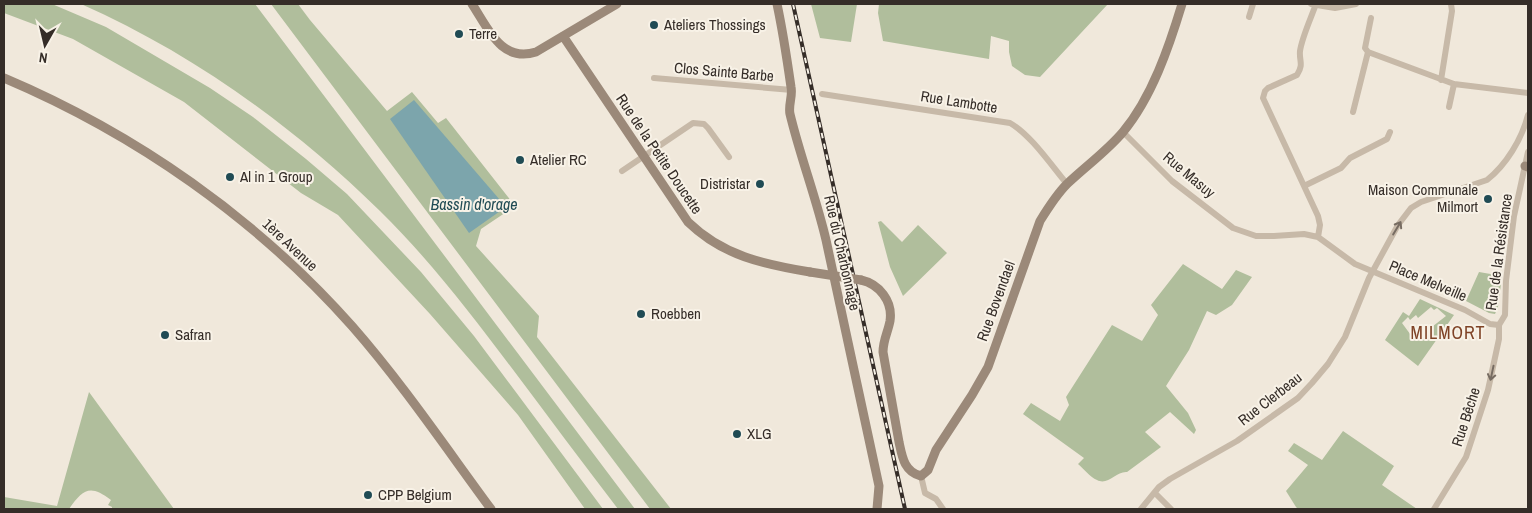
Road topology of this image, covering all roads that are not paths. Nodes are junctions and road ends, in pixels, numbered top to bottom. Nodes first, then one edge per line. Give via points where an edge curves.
1 (472, 4) edge
2 (617, 4) edge
3 (777, 4) edge
4 (1182, 4) edge
5 (1253, 4) edge
6 (1314, 4) edge
7 (1356, 4) edge
8 (1451, 4) edge
9 (1249, 17) dead end
10 (1371, 18) dead end
11 (563, 36) junction
12 (1368, 52) junction
13 (4, 78) edge
14 (654, 78) dead end
15 (1441, 80) junction
16 (1454, 84) junction
17 (792, 90) junction
18 (1528, 93) edge
19 (822, 94) dead end
20 (1448, 107) dead end
21 (1353, 112) dead end
22 (1528, 115) edge
23 (1123, 132) junction
24 (1390, 132) dead end
25 (1528, 152) edge
26 (644, 156) junction
27 (729, 157) dead end
28 (1527, 166) edge
29 (622, 171) dead end
30 (1067, 184) junction
31 (1304, 186) junction
32 (1318, 237) junction
33 (1373, 271) junction
34 (1500, 325) junction
35 (920, 476) junction
36 (1155, 493) junction
37 (491, 509) edge
38 (878, 509) edge
39 (944, 509) edge
40 (1141, 509) edge
41 (1171, 509) edge
42 (1434, 509) edge

1 - 11 street via 507,51 523,56
2 - 11 street
3 - 17 street, Rue du Charbonnage
4 - 23 street via 1155,78
5 - 9 street
6 - 7 street via 1335,8
6 - 31 street via 1300,51 1302,64 1297,75 1268,88 1262,98
8 - 15 street
10 - 12 street via 1365,48
11 - 26 street, Rue de la Petite Doucette
12 - 15 street
12 - 21 street
13 - 37 street, 1ère Avenue via 79,113 150,154 192,182 264,239 322,294 373,351
14 - 17 street, Clos Sainte Barbe
15 - 16 street
16 - 18 street
16 - 20 street
17 - 38 street, Rue du Charbonnage via 790,112 826,240 879,486
19 - 30 street, Rue Lambotte via 1010,123
33 -> 22 street, Rue Clerbeau via 1411,208 1486,180 1494,174 1505,162
23 - 30 street, Rue Bovendael
23 - 32 street, Rue Masuy via 1172,181 1233,228 1256,236 1304,234
24 - 31 street via 1387,139 1350,158 1341,168
25 - 28 street, Rue de la Résistance
26 - 27 street via 693,123 704,124
26 - 29 street
26 - 35 street, Rue de la Petite Doucette, bridge via 688,222 702,236 728,252 810,272 861,280 877,287 885,295 890,321 883,352 900,449 907,468
28 - 34 street, Rue de la Résistance via 1514,216 1505,315
30 - 35 street, Rue Bovendael via 1040,220 983,377 936,450 928,470
31 - 32 street via 1320,221
32 - 33 street via 1355,264
33 - 34 street, Place Melveille via 1490,324
33 - 36 street, Rue Clerbeau via 1344,337 1328,364 1298,398 1237,441 1170,479
34 -> 42 street, Rue Bêche via 1488,390 1466,457
35 - 39 street via 925,493
36 - 40 street, Rue Clerbeau
36 - 41 street

